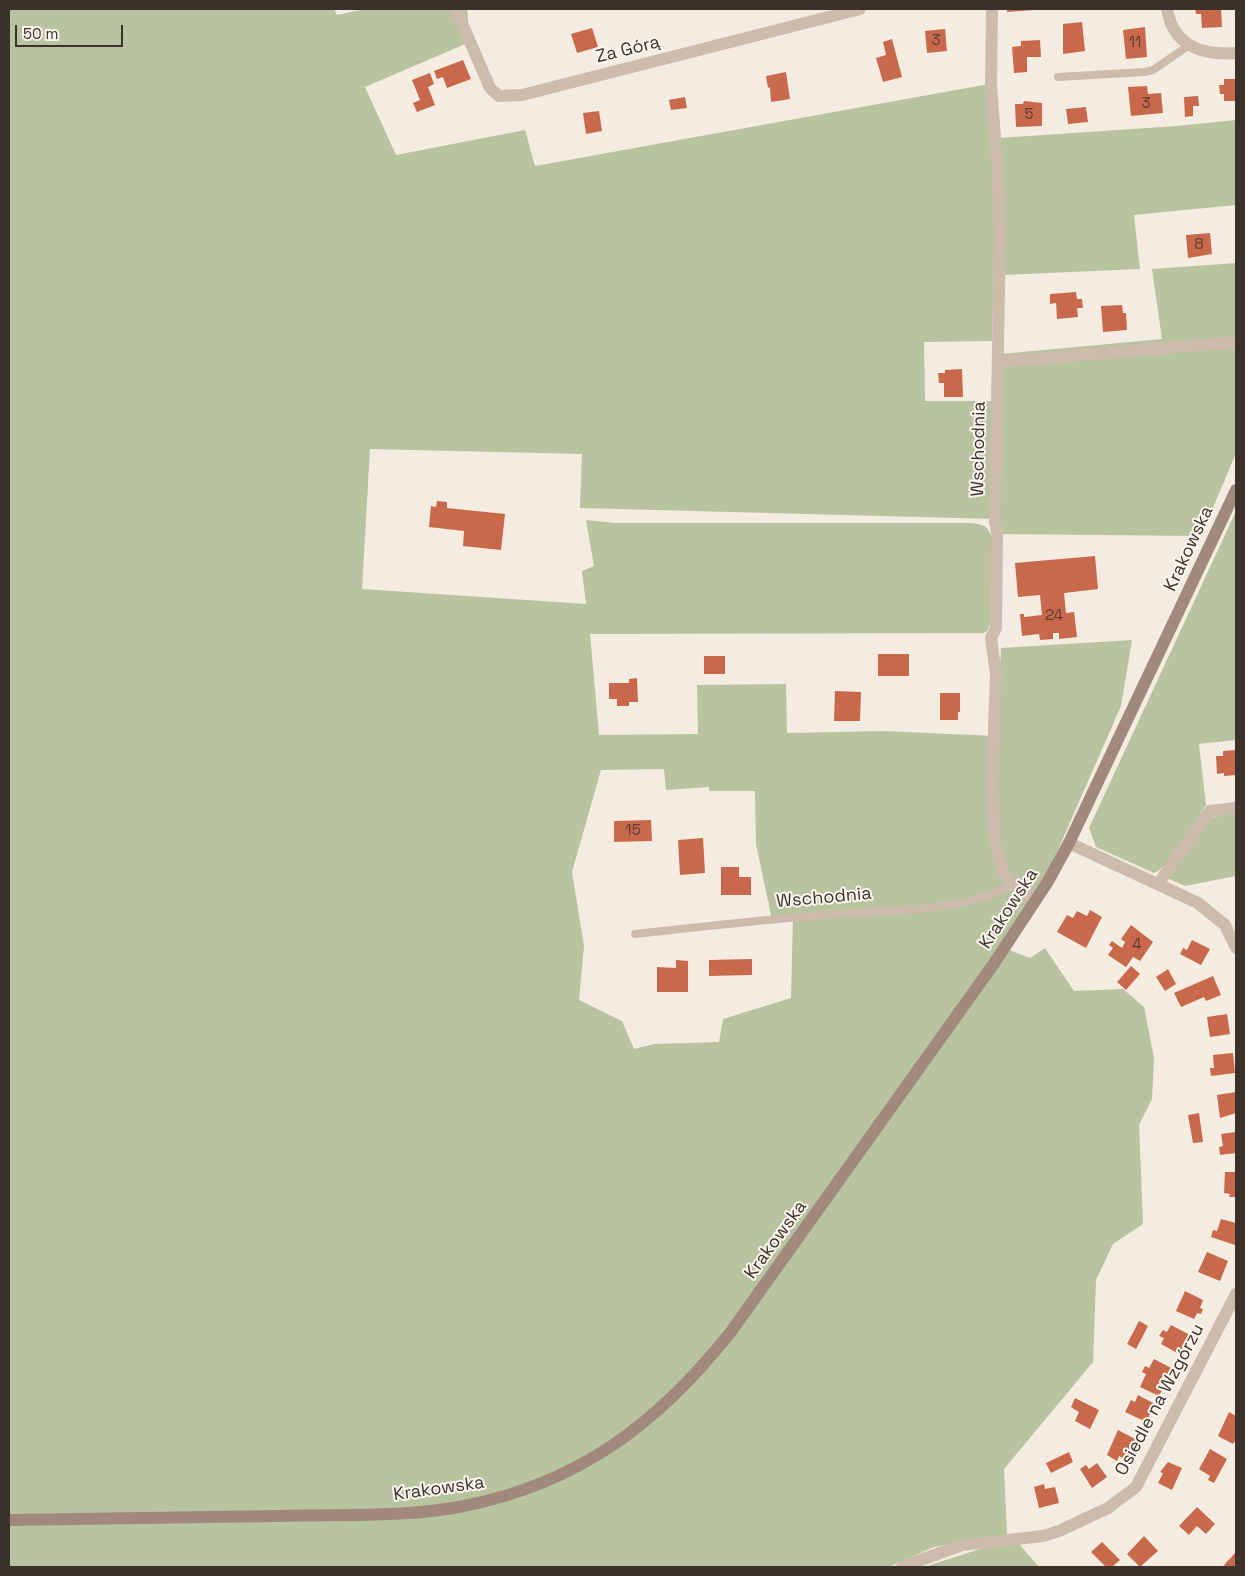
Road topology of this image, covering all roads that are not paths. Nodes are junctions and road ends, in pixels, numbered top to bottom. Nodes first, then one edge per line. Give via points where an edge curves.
1 (456, 9) edge
2 (860, 9) edge
3 (992, 9) edge
4 (1168, 9) edge
5 (1188, 46) junction
6 (1236, 53) edge
7 (1058, 77) dead end
8 (1236, 342) edge
9 (999, 362) junction
10 (1236, 490) edge
11 (1236, 808) edge
12 (1069, 843) junction
13 (1013, 884) junction
14 (1158, 884) junction
15 (1036, 900) junction
16 (635, 934) dead end
17 (1236, 948) edge
18 (1236, 1294) edge
19 (9, 1520) edge
20 (902, 1567) edge

1 - 2 street, Za Górą via 490,88 500,96 522,95
3 - 9 street, Wschodnia via 991,86 1000,233
4 - 5 street via 1171,25
5 - 6 street
5 - 7 lane via 1145,72
8 - 9 street
9 - 13 street, Wschodnia via 992,784 998,859 1003,873
10 - 12 main road, Krakowska
11 - 14 street via 1210,811
12 - 14 street
12 - 15 main road, Krakowska
13 - 15 street, Wschodnia
13 - 16 lane, Wschodnia via 996,894 966,903
14 - 17 street via 1212,913 1225,925
15 - 19 main road, Krakowska via 730,1333 661,1409 614,1445 582,1464 520,1492 463,1507 432,1511
18 - 20 street, Osiedle na Wzgórzu via 1136,1487 1127,1495 1108,1508 1052,1534 962,1545

